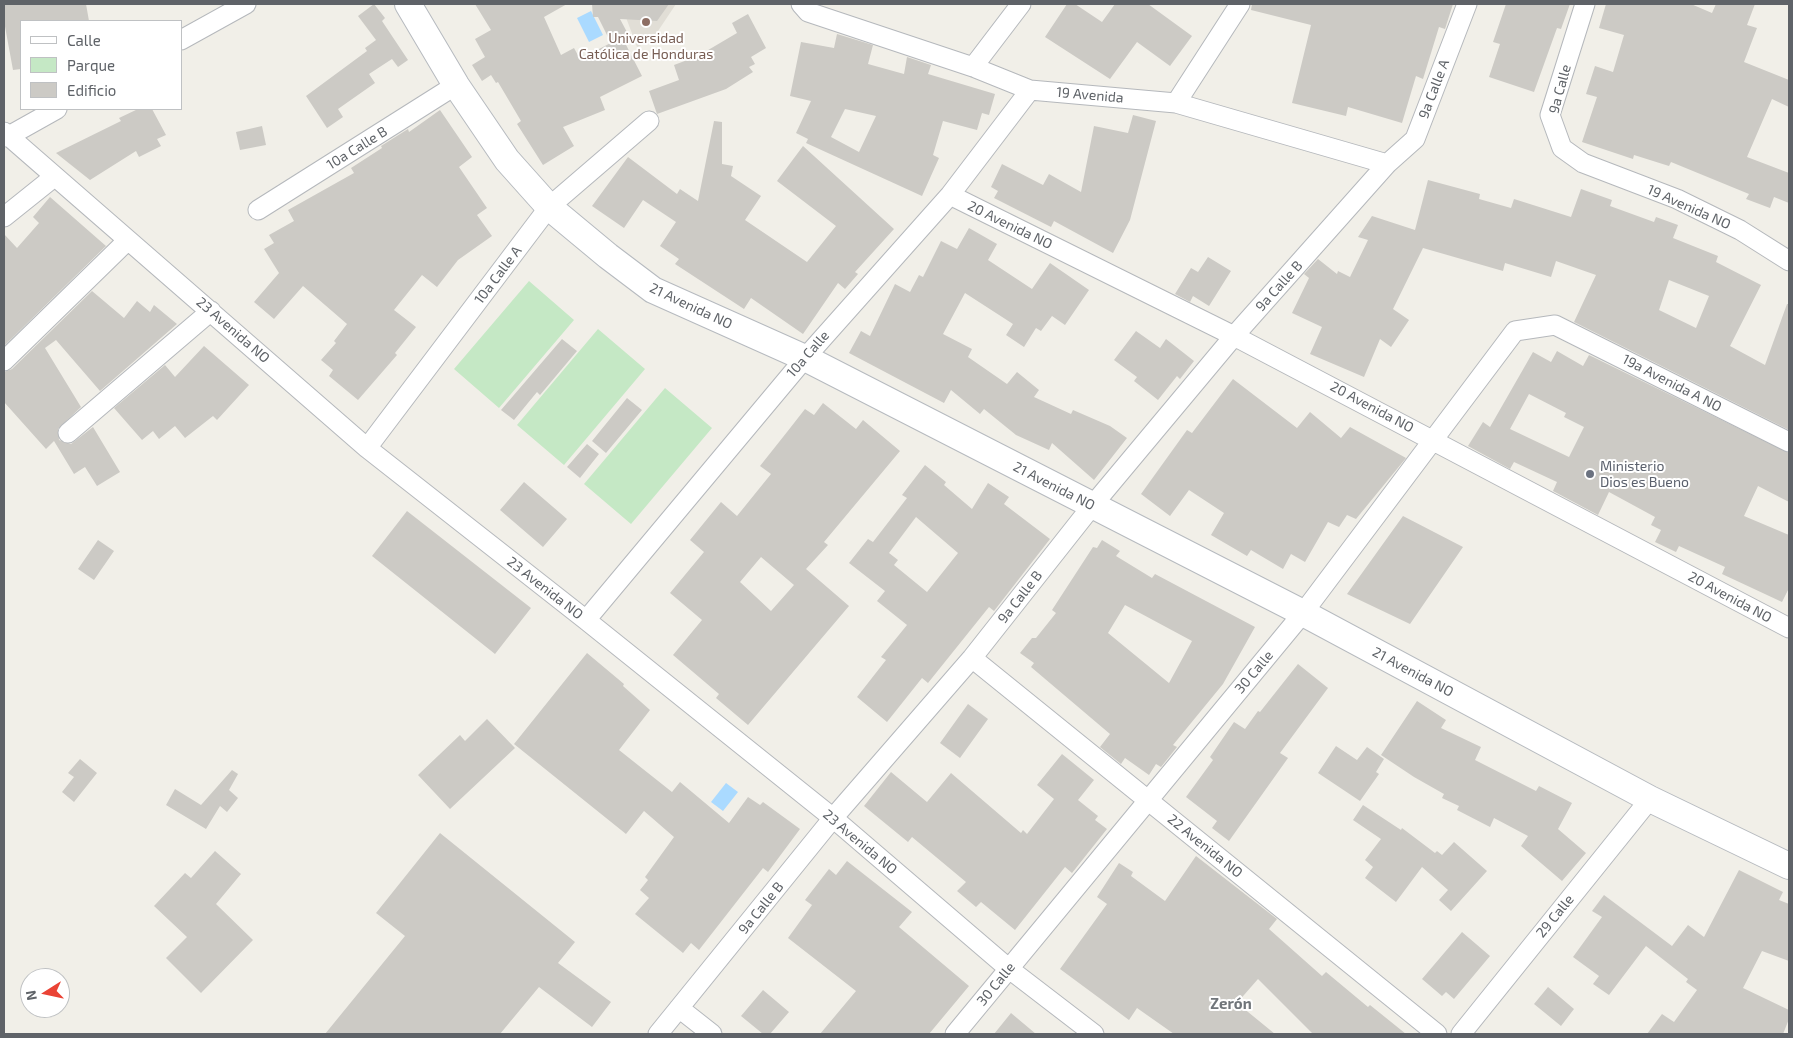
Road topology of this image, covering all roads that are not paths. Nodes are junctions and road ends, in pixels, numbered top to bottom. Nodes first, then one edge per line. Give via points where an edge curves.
1 (246, 4) edge
2 (408, 4) edge
3 (800, 4) edge
4 (1021, 4) edge
5 (1240, 4) edge
6 (1466, 4) edge
7 (1585, 4) edge
8 (182, 39) edge
9 (973, 67) junction
10 (456, 85) junction
11 (1030, 90) junction
12 (1176, 103) junction
13 (55, 110) edge
14 (649, 121) dead end
15 (5, 135) edge
16 (1583, 163) joint
17 (1387, 164) junction
18 (54, 177) junction
19 (950, 195) junction
20 (549, 207) junction
21 (258, 210) dead end
22 (4, 217) edge
23 (128, 240) junction
24 (1789, 261) edge
25 (211, 311) junction
26 (1555, 325) joint
27 (1234, 336) junction
28 (805, 358) junction
29 (4, 361) edge
30 (68, 433) dead end
31 (1433, 439) junction
32 (1789, 442) edge
33 (367, 448) junction
34 (1092, 506) junction
35 (1303, 613) junction
36 (586, 620) junction
37 (1789, 628) edge
38 (972, 658) junction
39 (1650, 798) junction
40 (1147, 799) junction
41 (833, 818) junction
42 (1789, 866) edge
43 (1008, 968) junction
44 (680, 1008) junction
45 (658, 1034) edge
46 (712, 1034) edge
47 (955, 1034) edge
48 (1094, 1034) edge
49 (1437, 1034) edge
50 (1461, 1034) edge

1 - 8 street
2 - 10 street, 21 Avenida NO
3 - 9 street, 19 Avenida via 808,12
4 - 9 street
5 - 12 street
6 - 17 street, 9a Calle A via 1416,139
7 - 16 street, 9a Calle via 1550,115 1562,148
9 - 11 street, 19 Avenida
10 - 20 street, 21 Avenida NO via 507,160
10 - 21 street, 10a Calle B
11 - 12 street, 19 Avenida
11 - 19 street, 10a Calle
12 - 17 street, 19 Avenida
13 - 15 street
14 - 20 street, 10a Calle A
15 - 18 street, 23 Avenida NO
16 - 24 street, 19 Avenida NO via 1678,199 1740,230
17 - 27 street, 9a Calle B
18 - 22 street
18 - 23 street, 23 Avenida NO
19 - 27 street, 20 Avenida NO
19 - 28 street, 10a Calle
20 - 28 street, 21 Avenida NO via 653,290
20 - 33 street, 10a Calle A
23 - 25 street, 23 Avenida NO
23 - 29 street
25 - 30 street
25 - 33 street, 23 Avenida NO
26 - 31 street, 30 Calle via 1515,331
26 - 32 street, 19a Avenida A NO
27 - 31 street, 20 Avenida NO
27 - 34 street, 9a Calle B
28 - 34 street, 21 Avenida NO
28 - 36 street, 10a Calle
31 - 35 street, 30 Calle
31 - 37 street, 20 Avenida NO
33 - 36 street, 23 Avenida NO
34 - 35 street, 21 Avenida NO
34 - 38 street, 9a Calle B
35 - 39 street, 21 Avenida NO
35 - 40 street, 30 Calle
36 - 41 street, 23 Avenida NO
38 - 40 street, 22 Avenida NO
38 - 41 street, 9a Calle B
39 - 42 street, 21 Avenida NO
39 - 50 street, 29 Calle
40 - 43 street, 30 Calle
40 - 49 street, 22 Avenida NO
41 - 43 street, 23 Avenida NO
41 - 44 street, 9a Calle B
43 - 47 street, 30 Calle
43 - 48 street, 23 Avenida NO
44 - 45 street, 9a Calle B
44 - 46 street

